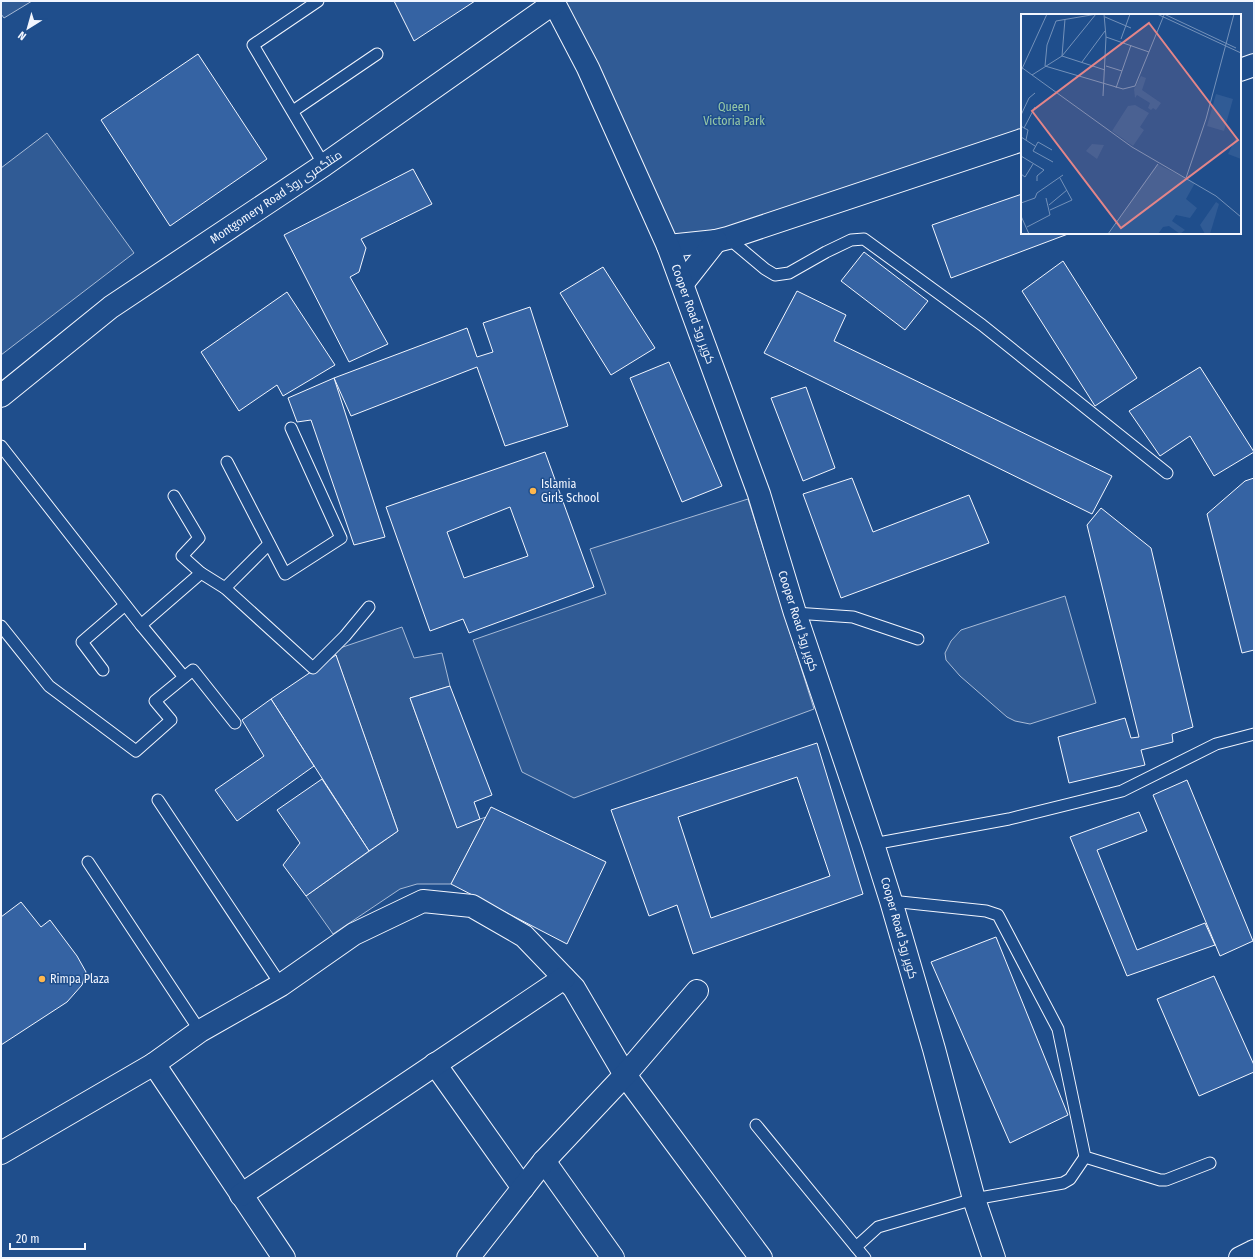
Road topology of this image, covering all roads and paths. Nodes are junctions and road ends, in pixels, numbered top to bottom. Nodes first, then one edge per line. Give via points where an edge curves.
1 (318, 1) edge
2 (554, 2) edge
3 (377, 54) dead end
4 (1254, 65) edge
5 (1241, 70) edge
6 (293, 111) junction
7 (1021, 140) edge
8 (324, 165) junction
9 (722, 240) junction
10 (668, 246) junction
11 (683, 283) junction
12 (1, 396) edge
13 (291, 428) dead end
14 (1, 446) edge
15 (227, 462) dead end
16 (1166, 473) dead end
17 (174, 496) dead end
18 (270, 544) junction
19 (202, 573) junction
20 (225, 588) junction
21 (125, 604) junction
22 (369, 607) dead end
23 (795, 613) junction
24 (141, 625) junction
25 (1, 626) edge
26 (918, 639) dead end
27 (103, 670) dead end
28 (184, 677) junction
29 (235, 723) dead end
30 (1254, 734) edge
31 (158, 800) dead end
32 (873, 844) junction
33 (88, 862) dead end
34 (891, 901) junction
35 (564, 978) junction
36 (281, 985) junction
37 (697, 991) dead end
38 (200, 1031) junction
39 (154, 1064) junction
40 (435, 1064) junction
41 (625, 1075) junction
42 (756, 1125) dead end
43 (1, 1153) edge
44 (1085, 1157) junction
45 (544, 1161) junction
46 (1210, 1163) dead end
47 (523, 1188) junction
48 (241, 1194) junction
49 (974, 1199) junction
50 (856, 1247) junction
51 (1254, 1251) edge
52 (284, 1258) edge
53 (468, 1258) edge
54 (613, 1258) edge
55 (761, 1258) edge
56 (865, 1258) edge
57 (994, 1258) edge
58 (1240, 1258) edge

1 - 6 lane via 253,45
2 - 8 street, Montgomery Road منٹگمری روڈ
2 - 10 street, Cooper Road کوپر روڈ via 588,68
3 - 6 lane
4 - 5 street
6 - 8 lane
7 - 9 street
8 - 12 street, Montgomery Road منٹگمری روڈ via 111,307
9 - 10 street
9 - 11 street
9 - 16 lane via 775,275 789,273 851,240 864,239 982,325
10 - 11 street, Cooper Road کوپر روڈ
11 - 23 street, Cooper Road کوپر روڈ via 759,494
13 - 18 lane via 341,538 285,574
14 - 21 lane
15 - 18 lane
17 - 19 lane via 199,538 182,556
18 - 20 lane
19 - 20 lane
19 - 24 lane
20 - 22 lane via 313,668
21 - 24 lane
21 - 27 lane via 82,642
23 - 26 lane via 853,617
23 - 32 street, Cooper Road کوپر روڈ
24 - 28 lane
25 - 28 lane via 49,686 136,751 171,720 156,701
28 - 29 lane via 193,670
30 - 32 lane via 1216,744 1122,791 1009,819
31 - 36 lane
32 - 34 street, Cooper Road کوپر روڈ
33 - 38 lane
34 - 44 lane via 986,911 998,915 1058,1029
34 - 49 street, Cooper Road کوپر روڈ
35 - 36 street via 524,936 472,906 423,901 354,934
35 - 40 street
35 - 41 street via 574,988
36 - 38 street
37 - 41 street
38 - 39 street
39 - 43 street
39 - 48 street
40 - 47 street
40 - 48 street
41 - 45 street
41 - 55 street
42 - 50 lane
44 - 46 lane via 1160,1180
44 - 49 lane via 1070,1179 1063,1183
45 - 47 street
45 - 54 street
47 - 53 street
48 - 52 street
49 - 50 lane via 878,1227
49 - 57 street, Cooper Road کوپر روڈ
50 - 56 lane
51 - 58 street

